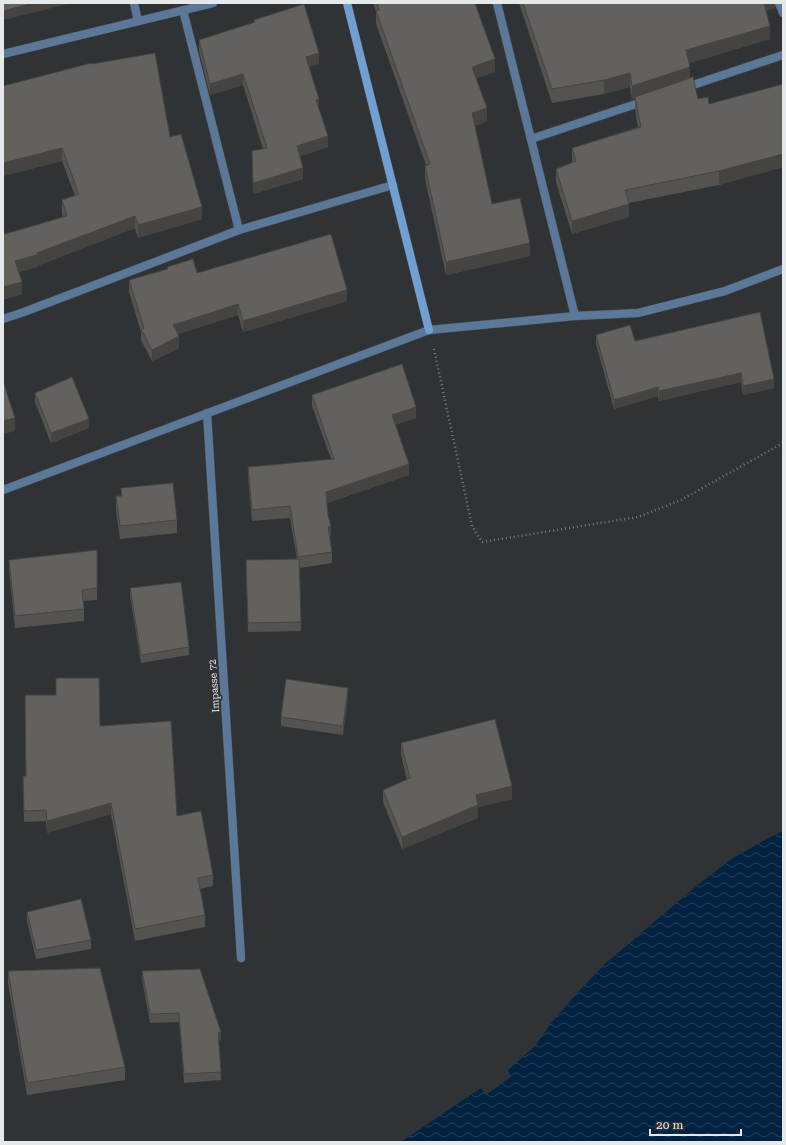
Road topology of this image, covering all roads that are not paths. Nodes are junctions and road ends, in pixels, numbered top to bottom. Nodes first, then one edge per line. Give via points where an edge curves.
1 (134, 3) edge
2 (214, 3) edge
3 (347, 3) edge
4 (497, 3) edge
5 (779, 3) edge
6 (183, 10) junction
7 (783, 13) edge
8 (138, 21) junction
9 (3, 54) edge
10 (783, 55) edge
11 (679, 90) edge
12 (650, 100) edge
13 (532, 139) junction
14 (393, 185) junction
15 (240, 230) junction
16 (783, 269) edge
17 (575, 316) junction
18 (3, 319) edge
19 (429, 330) junction
20 (207, 413) junction
21 (3, 490) edge
22 (241, 958) dead end

1 - 8 street
2 - 6 street
3 - 14 main road
4 - 13 street
5 - 7 street
6 - 8 street
6 - 15 street
8 - 9 street
10 - 11 street
12 - 13 street
13 - 17 street
14 - 15 street
14 - 19 main road
15 - 18 street
16 - 17 street via 725,291 638,313
17 - 19 street
19 - 20 street
20 - 21 street
20 - 22 street, Impasse 72

